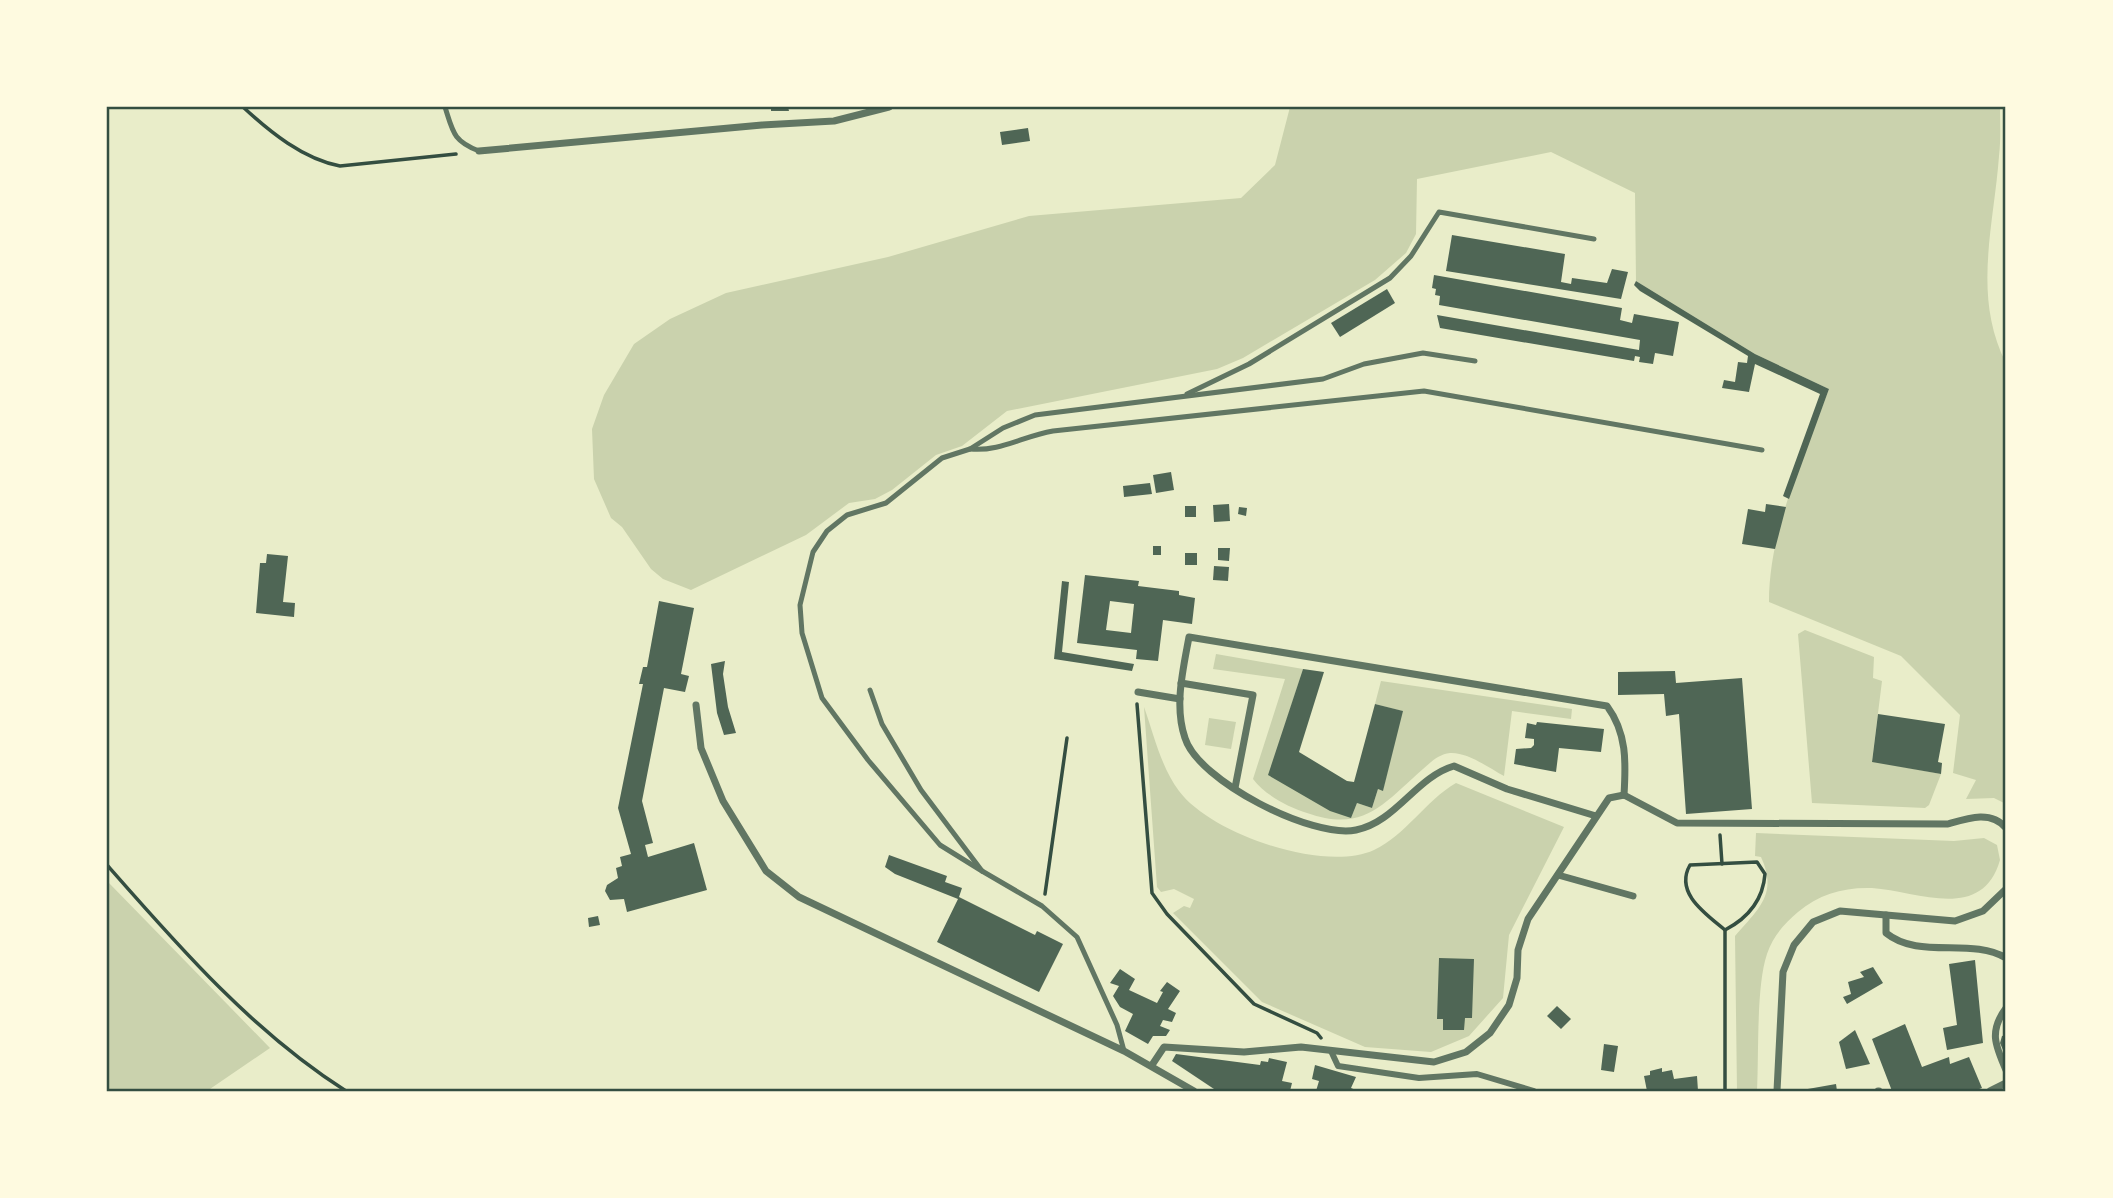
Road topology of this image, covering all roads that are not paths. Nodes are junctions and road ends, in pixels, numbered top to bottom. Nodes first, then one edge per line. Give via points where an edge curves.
1 (445, 107) edge
2 (889, 107) edge
3 (479, 151) joint
4 (1594, 239) dead end
5 (1475, 361) dead end
6 (1182, 397) junction
7 (970, 449) junction
8 (1762, 450) dead end
9 (1181, 682) junction
10 (870, 690) dead end
11 (1139, 692) road end
12 (1180, 699) junction
13 (696, 705) dead end
14 (1235, 788) junction
15 (1623, 795) junction
16 (1597, 816) junction
17 (2006, 828) edge
18 (982, 871) junction
19 (1558, 875) junction
20 (2006, 889) edge
21 (1633, 895) dead end
22 (1886, 915) junction
23 (2005, 954) edge
24 (2006, 1008) edge
25 (2006, 1015) edge
26 (1997, 1020) junction
27 (1124, 1051) junction
28 (1331, 1051) junction
29 (1152, 1065) junction
30 (2006, 1070) edge
31 (2006, 1083) edge
32 (1195, 1091) edge
33 (1534, 1091) edge
34 (1777, 1091) edge
35 (1990, 1091) edge

1 - 3 lane via 455,137
2 - 3 street via 834,121
4 - 6 lane via 1439,212 1411,256 1390,278 1249,364
5 - 6 lane via 1423,353 1364,364 1323,379
6 - 7 lane via 1035,415
7 - 8 lane via 990,451 1053,431 1424,391
7 - 18 lane via 942,458 886,502 847,515 827,531 813,552 800,605 805,646 822,698 940,845
9 - 12 street
9 - 14 street via 1253,695
9 - 15 street via 1189,637 1601,703 1614,715 1622,735 1626,760
10 - 18 lane via 883,724 921,790
11 - 12 street
12 - 14 street via 1185,740 1192,752 1206,770
13 - 27 street via 701,748 723,801 766,871 799,897
14 - 16 street via 1281,815 1337,832 1357,830 1388,814 1433,774 1458,766 1507,789
15 - 16 street via 1609,798
15 - 17 street via 1677,823 1948,824 1982,816 1994,818
16 - 19 street
18 - 27 lane via 1042,906 1077,937
19 - 21 street
19 - 28 street via 1525,927 1509,1005 1477,1044 1434,1062
20 - 22 street via 1983,911 1955,921
22 - 23 street via 1886,933 1894,940
22 - 34 street via 1827,914 1813,922 1794,945 1783,972
24 - 26 street
25 - 26 street
26 - 30 street via 1994,1043
27 - 29 street
28 - 29 street via 1164,1047
28 - 33 street via 1338,1066 1419,1078 1477,1074
29 - 32 street
31 - 35 street

